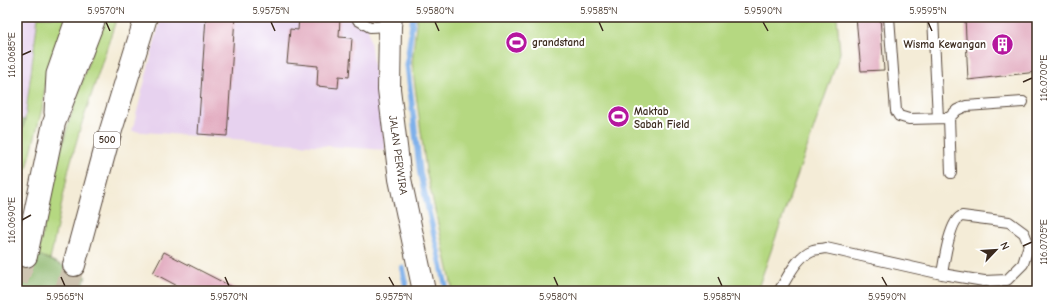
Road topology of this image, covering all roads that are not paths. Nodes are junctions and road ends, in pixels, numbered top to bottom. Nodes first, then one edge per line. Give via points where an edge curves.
1 (76, 17) edge
2 (95, 17) edge
3 (146, 17) edge
4 (357, 17) edge
5 (889, 17) edge
6 (933, 17) edge
7 (391, 22) edge
8 (1023, 102) dead end
9 (938, 118) junction
10 (949, 118) junction
11 (54, 123) junction
12 (951, 173) dead end
13 (26, 256) tunnel mouth
14 (74, 265) tunnel mouth
15 (942, 274) junction
16 (424, 291) edge
17 (779, 291) edge

1 - 11 street via 56,74
2 - 11 main road
3 - 14 main road, 500 via 107,143
4 - 7 lane via 370,27
5 - 9 lane via 896,111 904,118
6 - 9 lane
7 - 16 main road, JALAN PERWIRA via 389,90 400,179
8 - 10 lane via 966,106
9 - 10 lane
10 - 12 lane
11 - 13 main road
15 - 15 lane via 984,281 1007,280 1023,264 1029,245 1024,233 1009,222 960,216 948,243
15 - 17 lane via 826,248 813,250 804,256

